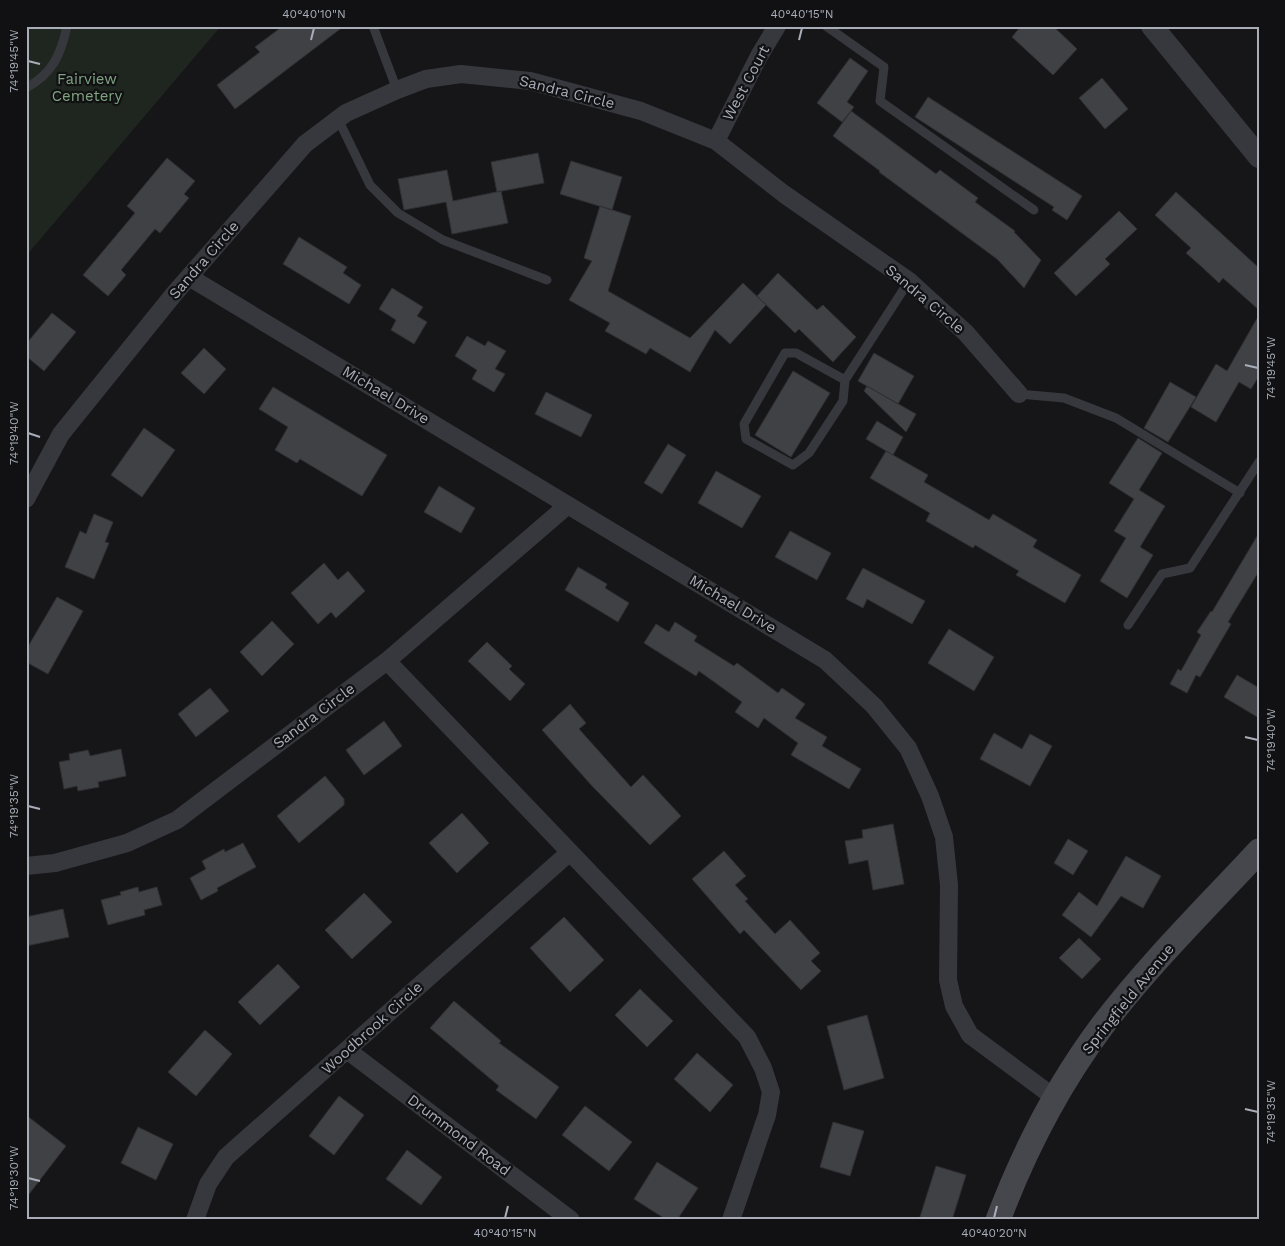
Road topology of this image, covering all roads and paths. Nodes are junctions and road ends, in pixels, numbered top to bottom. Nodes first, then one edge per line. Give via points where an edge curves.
1 (67, 26) edge
2 (373, 26) edge
3 (777, 26) edge
4 (826, 26) edge
5 (1152, 26) edge
6 (26, 88) edge
7 (397, 90) junction
8 (338, 119) junction
9 (716, 141) junction
10 (1259, 157) edge
11 (1034, 210) dead end
12 (189, 277) junction
13 (547, 280) dead end
14 (909, 281) junction
15 (845, 380) junction
16 (1019, 394) joint
17 (1259, 462) edge
18 (1240, 493) junction
19 (26, 499) edge
20 (568, 505) junction
21 (1128, 625) dead end
22 (387, 661) junction
23 (1259, 851) edge
24 (570, 852) junction
25 (26, 866) edge
26 (347, 1050) junction
27 (1055, 1098) junction
28 (195, 1220) edge
29 (571, 1220) edge
30 (731, 1220) edge
31 (998, 1220) edge

1 - 6 lane via 65,39 47,74
2 - 7 lane
3 - 9 street, West Court
4 - 11 lane via 884,66 880,101
5 - 10 street
7 - 8 street, Sandra Circle
7 - 9 street, Sandra Circle via 426,79 460,74 530,81 641,111
8 - 12 street, Sandra Circle via 305,144
8 - 13 lane via 370,185 398,213 442,240
9 - 14 street, Sandra Circle via 784,194
12 - 19 street, Sandra Circle via 61,434
12 - 20 street, Michael Drive
14 - 15 lane
14 - 16 street, Sandra Circle via 966,333
15 - 15 lane via 843,401 809,454 793,465 746,439 744,424 785,353 796,353
16 - 18 lane via 1064,398 1116,418
17 - 18 lane
18 - 21 lane via 1190,568 1162,574
20 - 22 street, Sandra Circle
20 - 27 street, Michael Drive via 825,660 874,706 908,748 944,837 950,885 948,980 954,1006 970,1035
22 - 24 street
22 - 25 street, Sandra Circle via 178,820 127,843 55,863
23 - 27 main road, Springfield Avenue via 1146,972 1102,1026
24 - 26 street, Woodbrook Circle
24 - 30 street via 747,1037 763,1068 771,1092 767,1115
26 - 28 street, Woodbrook Circle via 226,1157 208,1184
26 - 29 street, Drummond Road
27 - 31 main road, Springfield Avenue via 1026,1152

